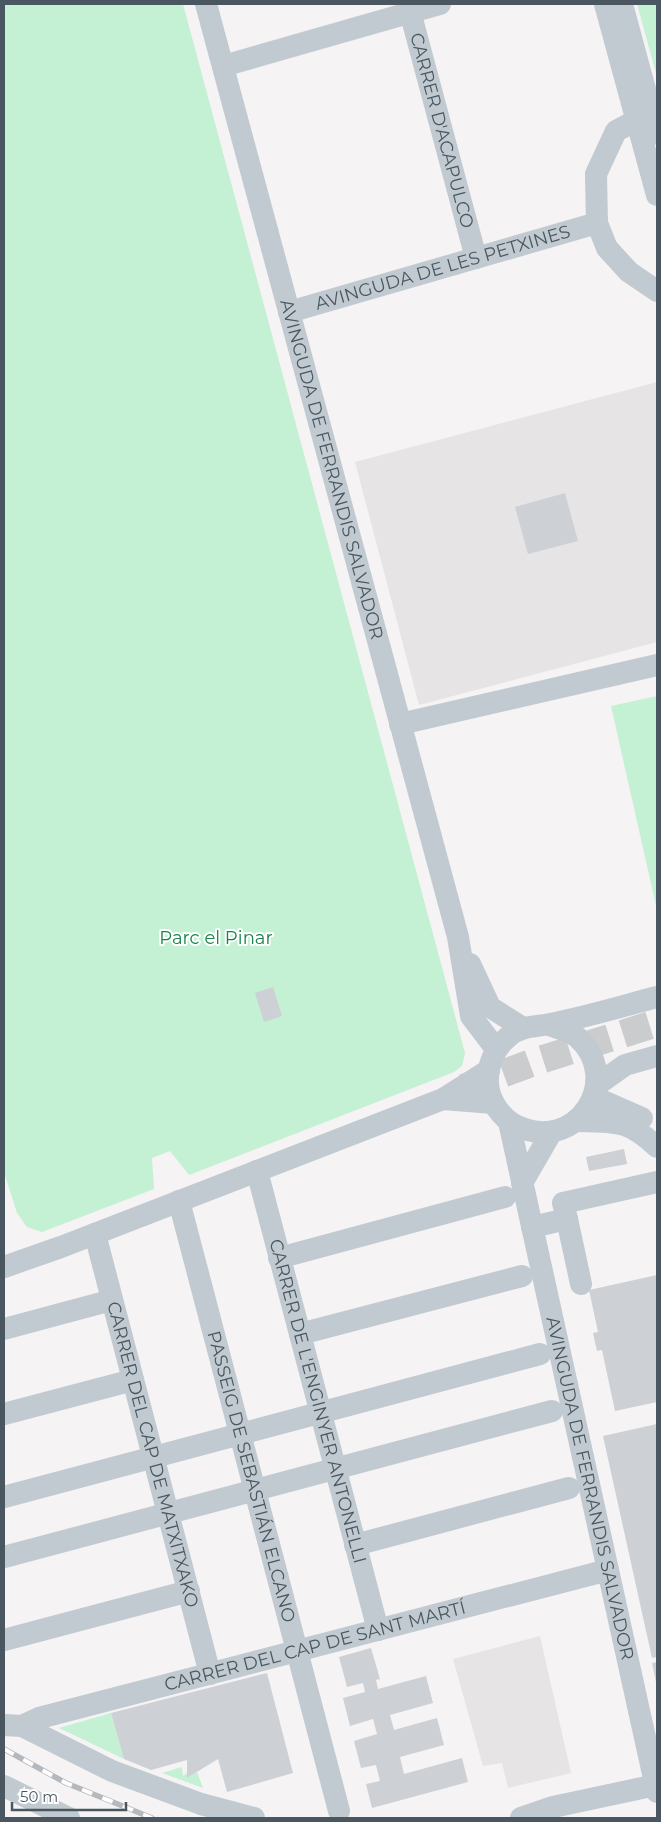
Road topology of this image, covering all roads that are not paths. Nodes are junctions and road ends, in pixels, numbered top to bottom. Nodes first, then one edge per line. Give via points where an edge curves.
1 (206, 4) edge
2 (440, 4) edge
3 (605, 4) edge
4 (622, 4) edge
5 (409, 8) edge
6 (223, 66) junction
7 (649, 123) edge
8 (657, 195) edge
9 (597, 222) junction
10 (476, 258) junction
11 (657, 291) edge
12 (289, 312) junction
13 (657, 665) edge
14 (400, 724) junction
15 (458, 937) junction
16 (657, 997) edge
17 (599, 1012) junction
18 (549, 1025) junction
19 (523, 1028) junction
20 (576, 1036) junction
21 (657, 1056) edge
22 (492, 1060) junction
23 (595, 1091) junction
24 (443, 1099) junction
25 (493, 1103) junction
26 (577, 1121) junction
27 (509, 1122) junction
28 (657, 1127) edge
29 (551, 1133) junction
30 (657, 1148) edge
31 (257, 1171) junction
32 (657, 1182) edge
33 (522, 1183) junction
34 (505, 1197) dead end
35 (179, 1201) junction
36 (567, 1219) junction
37 (532, 1227) junction
38 (95, 1234) junction
39 (279, 1258) junction
40 (5, 1261) edge
41 (522, 1276) dead end
42 (581, 1284) dead end
43 (112, 1300) junction
44 (4, 1329) edge
45 (300, 1334) junction
46 (540, 1354) dead end
47 (133, 1380) junction
48 (552, 1411) dead end
49 (320, 1413) junction
50 (4, 1414) edge
51 (240, 1434) junction
52 (153, 1457) junction
53 (335, 1469) junction
54 (570, 1488) dead end
55 (254, 1490) junction
56 (4, 1497) edge
57 (168, 1513) junction
58 (356, 1545) junction
59 (4, 1557) edge
60 (608, 1570) junction
61 (188, 1591) junction
62 (378, 1630) junction
63 (4, 1640) edge
64 (297, 1651) junction
65 (210, 1674) junction
66 (13, 1726) edge
67 (4, 1786) edge
68 (650, 1789) edge
69 (339, 1811) dead end
70 (32, 1812) edge
71 (69, 1818) edge
72 (254, 1818) edge
73 (521, 1818) edge

1 - 6 street, AVINGUDA DE FERRANDIS SALVADOR
2 - 5 street
3 - 7 street
4 - 7 street
5 - 6 street
5 - 10 street, CARRER D'ACAPULCO
6 - 12 street, AVINGUDA DE FERRANDIS SALVADOR
7 - 8 street
7 - 9 street via 616,131 596,174
9 - 10 street, AVINGUDA DE LES PETXINES
9 - 11 street via 608,248 629,272
10 - 12 street, AVINGUDA DE LES PETXINES
12 - 14 street, AVINGUDA DE FERRANDIS SALVADOR
13 - 14 street
14 - 15 street, AVINGUDA DE FERRANDIS SALVADOR
15 - 19 street, AVINGUDA DE FERRANDIS SALVADOR via 490,1007
15 - 22 street, AVINGUDA DE FERRANDIS SALVADOR via 471,1016
16 - 17 street
17 - 18 street
17 - 20 street
18 - 19 street
18 - 20 street
19 - 22 street via 508,1036
20 - 23 street via 593,1058
21 - 23 street via 625,1065
22 - 24 street
22 - 25 street via 488,1086
23 - 26 street via 587,1110
23 - 28 street
24 - 25 street
24 - 31 street
25 - 27 street
26 - 29 street
26 - 30 street via 618,1122 643,1134
27 - 29 street via 529,1132
27 - 33 street, AVINGUDA DE FERRANDIS SALVADOR
29 - 33 street
31 - 35 street
31 - 39 street, CARRER DE L'ENGINYER ANTONELLI
32 - 36 street via 563,1202
33 - 37 street, AVINGUDA DE FERRANDIS SALVADOR
34 - 39 street
35 - 38 street
35 - 51 street, PASSEIG DE SEBASTIÁN ELCANO
36 - 37 street
36 - 42 street
37 - 60 street, AVINGUDA DE FERRANDIS SALVADOR
38 - 40 street
38 - 43 street, CARRER DEL CAP DE MATXITXAKO
39 - 45 street, CARRER DE L'ENGINYER ANTONELLI
41 - 45 street
43 - 44 street
43 - 47 street, CARRER DEL CAP DE MATXITXAKO
45 - 49 street, CARRER DE L'ENGINYER ANTONELLI
46 - 49 street
47 - 50 street
47 - 52 street, CARRER DEL CAP DE MATXITXAKO
48 - 53 street
49 - 51 street
49 - 53 street, CARRER DE L'ENGINYER ANTONELLI
51 - 52 street
51 - 55 street, PASSEIG DE SEBASTIÁN ELCANO
52 - 56 street
52 - 57 street, CARRER DEL CAP DE MATXITXAKO
53 - 55 street
53 - 58 street, CARRER DE L'ENGINYER ANTONELLI
54 - 58 street
55 - 57 street
55 - 64 street, PASSEIG DE SEBASTIÁN ELCANO
57 - 59 street
57 - 61 street, CARRER DEL CAP DE MATXITXAKO
58 - 62 street, CARRER DE L'ENGINYER ANTONELLI
60 - 62 street, CARRER DEL CAP DE SANT MARTÍ
60 - 68 street, AVINGUDA DE FERRANDIS SALVADOR
61 - 63 street
61 - 65 street, CARRER DEL CAP DE MATXITXAKO
62 - 64 street, CARRER DEL CAP DE SANT MARTÍ
64 - 65 street, CARRER DEL CAP DE SANT MARTÍ
64 - 69 street, PASSEIG DE SEBASTIÁN ELCANO
65 - 66 street, CARRER DEL CAP DE SANT MARTÍ
66 - 72 street via 112,1771 201,1804
67 - 70 street
68 - 73 street via 553,1807
70 - 71 street

